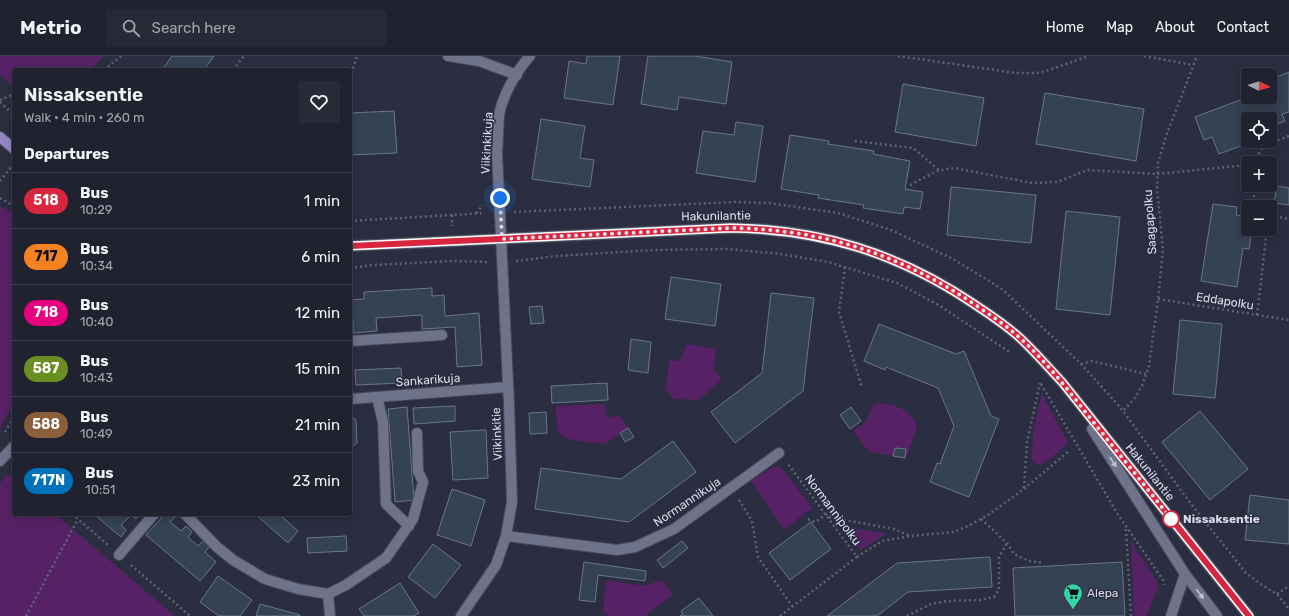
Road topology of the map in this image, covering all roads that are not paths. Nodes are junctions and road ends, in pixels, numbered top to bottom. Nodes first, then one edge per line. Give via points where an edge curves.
1 (448, 56) edge
2 (530, 56) edge
3 (516, 75) junction
4 (0, 137) edge
5 (12, 147) edge
6 (502, 239) junction
7 (352, 246) edge
8 (442, 335) dead end
9 (352, 341) edge
10 (1062, 382) junction
11 (508, 387) junction
12 (377, 397) junction
13 (352, 399) edge
14 (417, 433) dead end
15 (12, 448) edge
16 (780, 453) road end
17 (0, 461) edge
18 (152, 516) edge
19 (188, 516) edge
20 (409, 526) junction
21 (506, 536) junction
22 (119, 555) dead end
23 (1185, 574) junction
24 (328, 594) junction
25 (330, 616) edge
26 (462, 616) edge
27 (1171, 616) edge
28 (1217, 616) edge
29 (1249, 616) edge

1 - 3 street via 480,61
2 - 3 street, Viikinkikuja
3 - 6 street, Viikinkikuja via 499,115 497,153
4 - 5 main road
6 - 7 street, Hakunilantie
6 - 10 street, Hakunilantie via 730,228 758,228 831,239 909,266 956,292 1020,338
6 - 11 street, Viikinkitie
8 - 9 street
10 -> 23 street, Hakunilantie
10 - 29 street, Hakunilantie
11 - 12 street, Sankarikuja
11 - 21 street, Viikinkitie via 512,502
12 - 13 street, Sankarikuja
12 - 20 street via 383,422 386,504
14 - 20 street via 418,471 423,482 414,519
15 - 17 street
16 - 21 street, Normannikuja via 674,529 635,547 617,550
18 - 22 street
19 - 24 street via 217,547 265,579 298,589
20 - 24 street via 386,558
21 - 26 street, Viikinkitie via 496,565
23 - 27 street
23 -> 28 street, Hakunilantie
24 - 25 street

